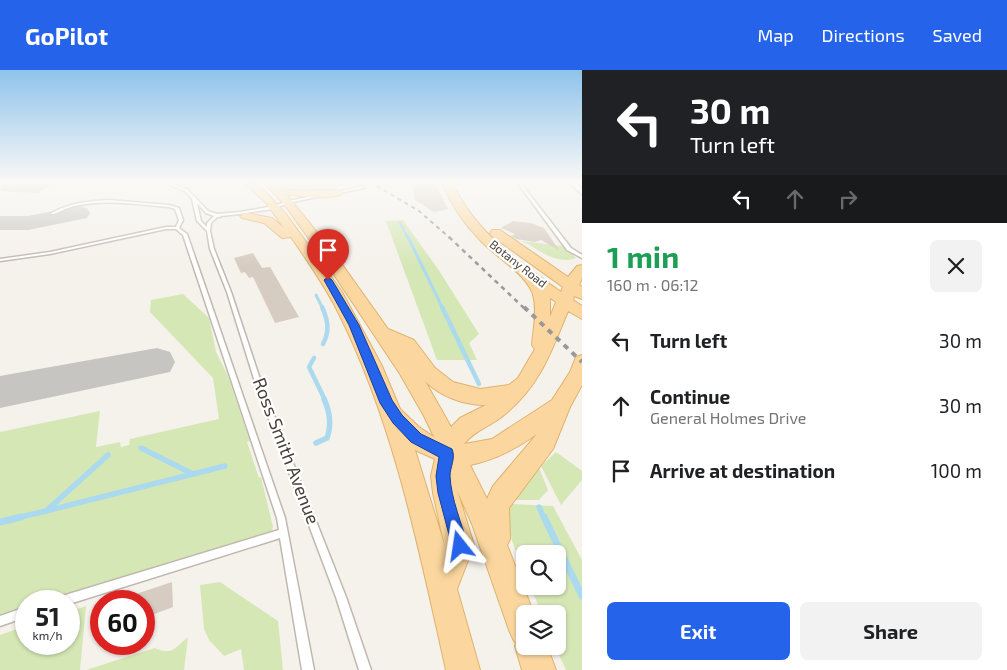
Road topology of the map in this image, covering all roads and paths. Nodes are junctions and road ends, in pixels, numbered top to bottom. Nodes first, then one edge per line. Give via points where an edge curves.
1 (60, 210) edge
2 (179, 210) edge
3 (197, 210) edge
4 (205, 210) edge
5 (259, 210) edge
6 (269, 210) edge
7 (277, 210) edge
8 (290, 210) edge
9 (312, 210) edge
10 (459, 210) edge
11 (474, 210) edge
12 (539, 210) edge
13 (52, 214) dead end
14 (217, 215) junction
15 (246, 216) junction
16 (177, 228) junction
17 (209, 231) junction
18 (500, 236) junction
19 (308, 240) junction
20 (582, 257) edge
21 (0, 260) edge
22 (581, 269) edge
23 (528, 273) junction
24 (575, 298) edge
25 (383, 333) junction
26 (541, 356) junction
27 (582, 362) edge
28 (519, 390) junction
29 (387, 403) junction
30 (560, 405) junction
31 (450, 452) junction
32 (283, 533) junction
33 (498, 555) junction
34 (442, 590) junction
35 (80, 595) edge
36 (516, 605) edge
37 (15, 616) edge
38 (0, 621) edge
39 (534, 655) edge
40 (308, 670) edge
41 (365, 670) edge
42 (463, 670) edge
43 (539, 670) edge

1 - 13 lane
2 - 16 lane via 181,217
3 - 17 lane, Ross Smith Avenue via 199,221
4 - 14 lane
5 - 14 lane
6 - 15 lane
7 - 19 main road
8 - 19 main road
9 - 19 main road
10 - 23 main road, Botany Road via 485,238
11 - 18 main road, Botany Road
12 - 20 lane via 569,249
14 - 15 lane via 231,218
14 - 17 lane via 208,224
15 - 19 main road via 268,220 287,236
16 - 21 lane
16 - 32 lane via 185,234 281,518
17 - 41 lane, Ross Smith Avenue via 258,383 322,544
18 - 22 main road via 541,258
18 - 24 main road, Botany Road
19 - 25 main road
19 - 29 main road via 354,325
22 - 24 main road
23 - 24 main road, Botany Road
23 - 26 main road via 541,294
24 - 26 main road
25 - 28 main road via 406,343 428,373 450,389 482,398
25 - 31 main road via 433,412
26 - 28 main road
27 - 30 main road
28 - 31 main road via 496,410 468,426 457,436
29 - 31 main road via 405,429 416,438
29 - 34 main road via 421,508
30 - 31 main road via 503,445 480,455
30 - 33 main road via 545,442 511,482 496,508
31 - 33 main road
31 - 34 main road via 443,476 460,546
32 - 35 lane
32 - 40 lane
33 - 36 main road
34 - 42 main road
37 - 38 lane
39 - 43 main road

